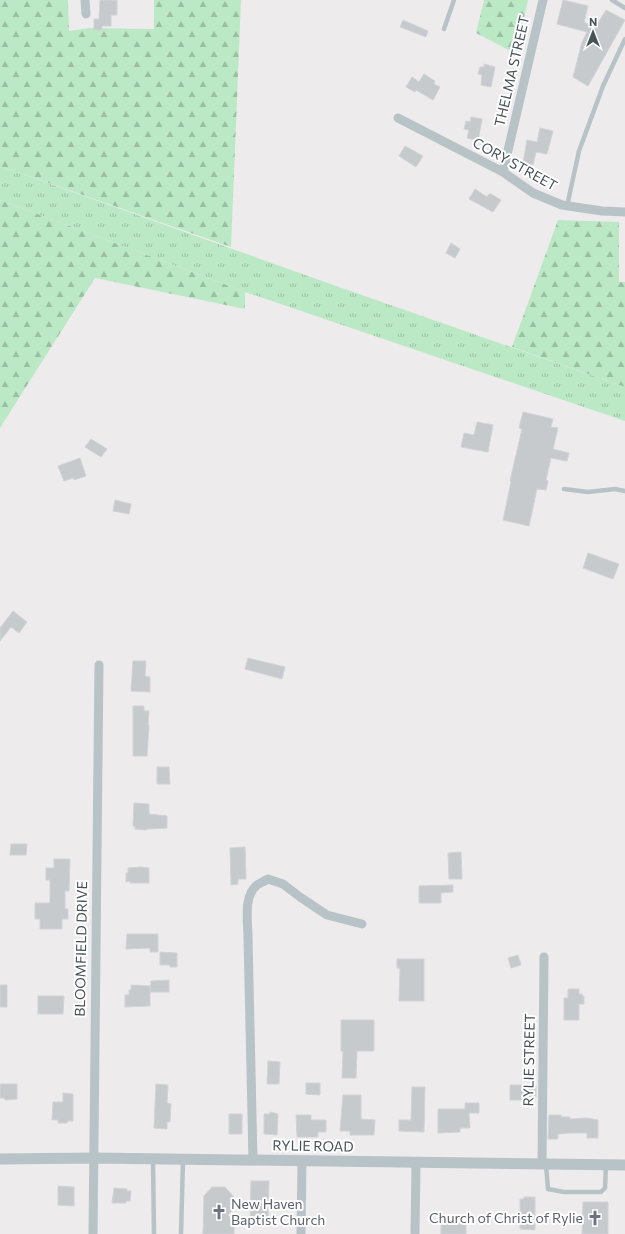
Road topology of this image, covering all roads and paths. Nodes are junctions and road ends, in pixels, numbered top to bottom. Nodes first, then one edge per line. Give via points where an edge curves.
1 (85, 0) edge
2 (454, 0) edge
3 (543, 0) edge
4 (612, 0) edge
5 (625, 8) edge
6 (86, 14) dead end
7 (444, 29) dead end
8 (625, 39) edge
9 (398, 118) dead end
10 (503, 172) junction
11 (567, 206) junction
12 (625, 212) edge
13 (564, 490) dead end
14 (625, 491) edge
15 (99, 665) dead end
16 (362, 924) dead end
17 (544, 957) dead end
18 (93, 1158) junction
19 (0, 1159) edge
20 (153, 1159) junction
21 (183, 1159) junction
22 (253, 1160) junction
23 (302, 1161) junction
24 (416, 1163) junction
25 (544, 1163) junction
26 (606, 1164) junction
27 (625, 1165) edge
28 (93, 1234) edge
29 (154, 1234) edge
30 (181, 1234) edge
31 (302, 1234) edge
32 (415, 1234) edge

1 - 6 street
2 - 7 lane
3 - 10 street, THELMA STREET
4 - 5 lane
8 - 11 lane via 603,86 579,151
9 - 10 street, CORY STREET
10 - 11 street, CORY STREET via 533,194
11 - 12 street, CORY STREET
13 - 14 lane
15 - 18 street, BLOOMFIELD DRIVE
16 - 22 street via 327,915 283,884 268,879 256,885 251,893 248,902 248,937
17 - 25 street, RYLIE STREET
18 - 19 street, RYLIE ROAD
18 - 20 street, RYLIE ROAD
18 - 28 street, BLOOMFIELD DRIVE
20 - 21 street, RYLIE ROAD
20 - 29 lane
21 - 22 street, RYLIE ROAD
21 - 30 lane
22 - 23 street, RYLIE ROAD
23 - 24 street, RYLIE ROAD
23 - 31 street
24 - 25 street, RYLIE ROAD
24 - 32 street
25 - 26 street, RYLIE ROAD
25 - 26 lane via 548,1190 564,1192 601,1192 605,1188
26 - 27 street, RYLIE ROAD

